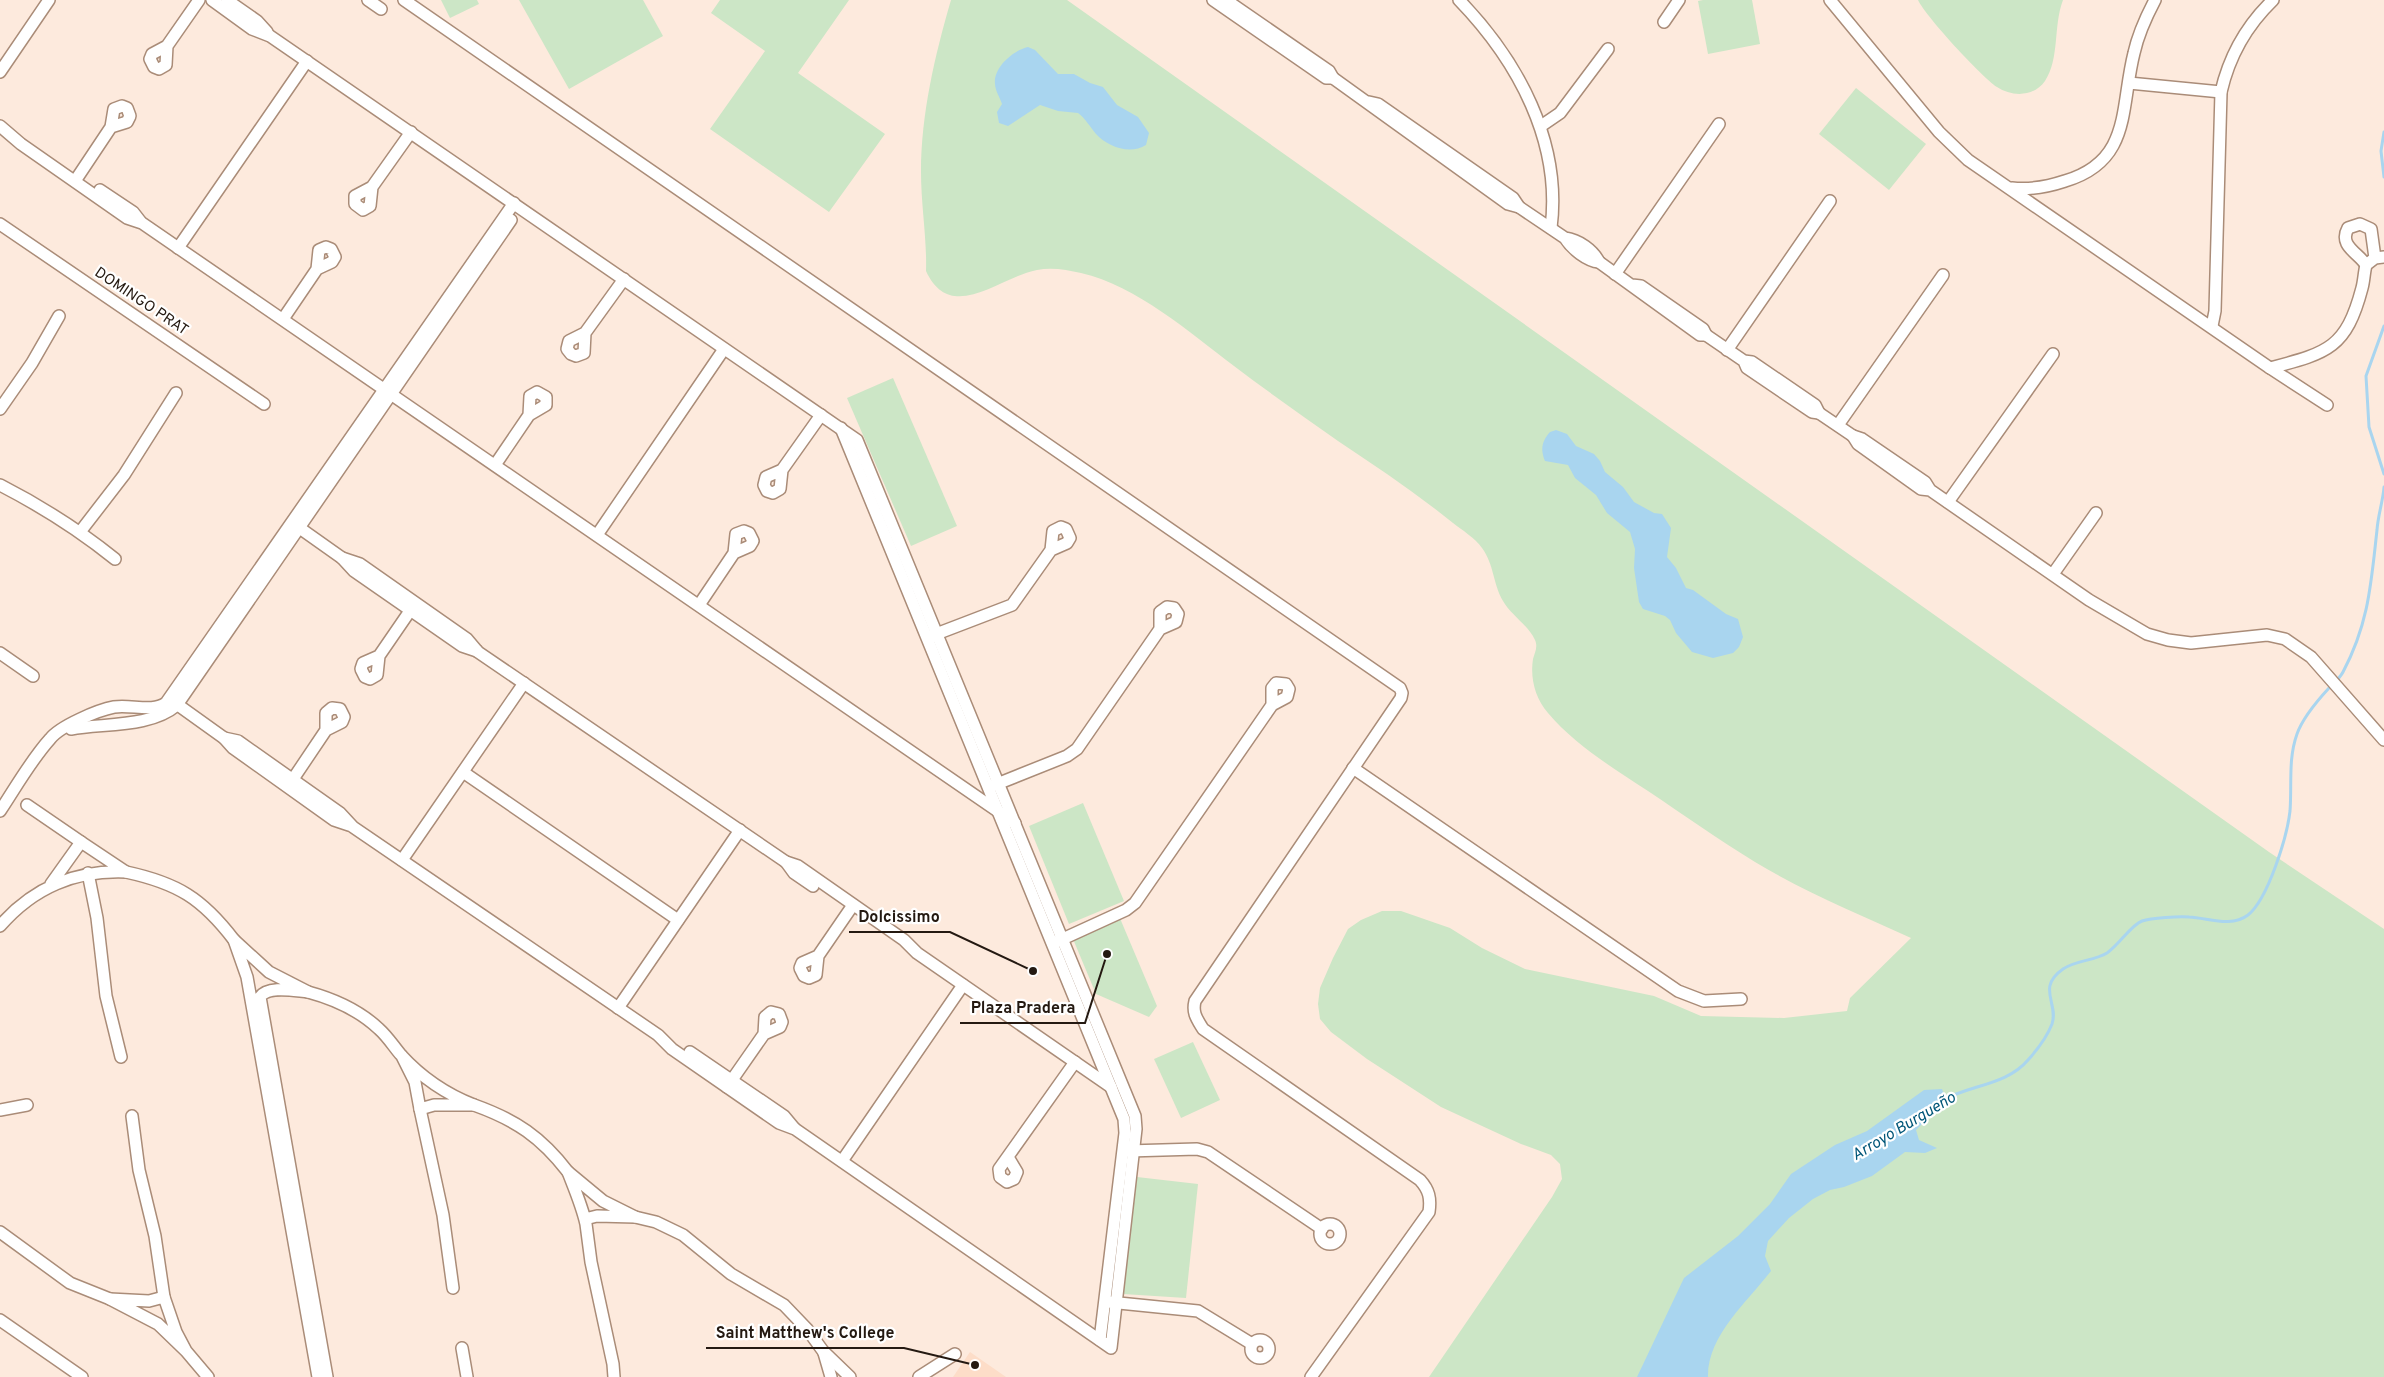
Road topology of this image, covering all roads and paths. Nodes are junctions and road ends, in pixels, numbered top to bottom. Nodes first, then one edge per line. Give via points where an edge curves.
1 (49, 0) edge
2 (198, 0) edge
3 (212, 0) edge
4 (227, 0) edge
5 (368, 0) edge
6 (404, 0) edge
7 (1213, 0) edge
8 (1226, 0) edge
9 (1459, 0) edge
10 (1679, 0) edge
11 (1830, 0) edge
12 (2155, 0) edge
13 (2274, 0) edge
14 (381, 9) dead end
15 (1664, 22) dead end
16 (1270, 35) junction
17 (270, 36) junction
18 (167, 46) dead end
19 (1608, 49) dead end
20 (307, 61) junction
21 (0, 72) edge
22 (2129, 83) junction
23 (2221, 92) junction
24 (1719, 124) dead end
25 (0, 126) edge
26 (1541, 126) junction
27 (111, 128) dead end
28 (410, 132) junction
29 (77, 178) junction
30 (372, 188) dead end
31 (2011, 188) junction
32 (1830, 201) dead end
33 (517, 205) junction
34 (0, 224) edge
35 (1551, 228) junction
36 (178, 248) junction
37 (2375, 260) edge
38 (316, 269) dead end
39 (1615, 274) junction
40 (1943, 275) dead end
41 (624, 279) junction
42 (60, 316) dead end
43 (283, 319) junction
44 (2212, 326) junction
45 (585, 334) dead end
46 (724, 349) junction
47 (1728, 350) junction
48 (2053, 354) dead end
49 (2270, 368) junction
50 (389, 391) junction
51 (176, 393) dead end
52 (264, 404) dead end
53 (2328, 405) dead end
54 (0, 409) edge
55 (529, 415) dead end
56 (821, 415) junction
57 (1838, 426) junction
58 (495, 465) junction
59 (782, 470) dead end
60 (0, 485) edge
61 (1948, 502) junction
62 (2096, 513) dead end
63 (296, 525) junction
64 (80, 532) junction
65 (597, 535) junction
66 (1051, 550) dead end
67 (734, 553) dead end
68 (115, 559) dead end
69 (2053, 574) junction
70 (699, 605) junction
71 (413, 606) junction
72 (1160, 629) dead end
73 (932, 636) junction
74 (0, 653) edge
75 (379, 656) dead end
76 (33, 676) dead end
77 (524, 683) junction
78 (173, 702) junction
79 (1272, 705) dead end
80 (62, 730) junction
81 (326, 730) dead end
82 (2384, 740) edge
83 (1353, 768) junction
84 (463, 772) junction
85 (291, 784) junction
86 (993, 785) junction
87 (978, 798) junction
88 (28, 805) dead end
89 (0, 811) edge
90 (998, 812) junction
91 (1015, 824) junction
92 (740, 830) junction
93 (81, 842) junction
94 (99, 854) junction
95 (68, 860) junction
96 (402, 860) junction
97 (126, 872) junction
98 (87, 874) junction
99 (51, 884) junction
100 (851, 908) junction
101 (678, 920) junction
102 (0, 926) edge
103 (234, 940) junction
104 (1058, 942) junction
105 (818, 956) dead end
106 (262, 966) junction
107 (274, 975) junction
108 (248, 981) junction
109 (963, 985) junction
110 (308, 992) junction
111 (264, 993) junction
112 (1741, 999) dead end
113 (618, 1008) junction
114 (764, 1034) dead end
115 (402, 1056) junction
116 (121, 1058) dead end
117 (1106, 1060) junction
118 (1075, 1062) junction
119 (1089, 1071) junction
120 (430, 1081) junction
121 (729, 1084) junction
122 (1111, 1086) junction
123 (441, 1090) junction
124 (417, 1092) junction
125 (1127, 1097) junction
126 (26, 1105) dead end
127 (438, 1105) junction
128 (474, 1105) junction
129 (420, 1109) junction
130 (0, 1110) edge
131 (132, 1116) dead end
132 (1128, 1150) junction
133 (1008, 1157) dead end
134 (842, 1161) junction
135 (568, 1172) junction
136 (593, 1194) junction
137 (580, 1201) junction
138 (603, 1201) junction
139 (597, 1216) junction
140 (635, 1216) junction
141 (585, 1219) junction
142 (1322, 1229) dead end
143 (0, 1232) edge
144 (453, 1288) dead end
145 (164, 1297) junction
146 (110, 1299) junction
147 (149, 1301) junction
148 (1110, 1303) junction
149 (168, 1312) junction
150 (0, 1320) edge
151 (151, 1320) junction
152 (1100, 1340) junction
153 (1252, 1344) dead end
154 (462, 1348) dead end
155 (186, 1351) junction
156 (823, 1351) junction
157 (955, 1354) dead end
158 (82, 1377) edge
159 (208, 1377) edge
160 (318, 1377) edge
161 (327, 1377) edge
162 (467, 1377) edge
163 (614, 1377) edge
164 (831, 1377) edge
165 (850, 1377) edge
166 (919, 1377) edge
167 (1311, 1377) edge

1 - 21 street
2 - 18 street
3 - 17 street via 252,28
4 - 17 street via 257,21
5 - 14 street
6 - 83 street via 1395,683 1402,693 1401,698
7 - 16 street
8 - 16 street
9 - 26 street via 1506,56
10 - 15 street
11 - 31 street via 1951,144 1968,160
12 - 22 street via 2135,47
13 - 23 street via 2239,44
16 - 35 street via 1330,71 1332,78 1369,102 1378,104
17 - 20 street
19 - 26 street via 1560,113
20 - 28 street
20 - 36 street
22 - 23 street
22 - 31 street via 2116,141 2102,162 2083,175 2055,184 2031,189
23 - 44 street
24 - 39 street
25 - 29 street via 26,139
26 - 35 street via 1553,189
27 - 29 street
28 - 30 street
28 - 33 street
29 - 36 street via 133,212 142,223
31 - 44 street
32 - 47 street
33 - 41 street
33 - 50 street
34 - 52 street, DOMINGO PRAT
35 - 39 street via 1592,262 1599,262
36 - 43 street
37 - 49 street via 2348,327 2334,345 2315,355
38 - 43 street
39 - 47 street
40 - 57 street
41 - 45 street
41 - 46 street
42 - 54 street
43 - 50 street
44 - 49 street
46 - 56 street
46 - 65 street
47 - 57 street via 1744,361 1748,368
48 - 61 street
49 - 53 street
50 - 58 street
50 - 63 street
51 - 64 street via 124,475
55 - 58 street
56 - 59 street
56 - 73 street via 840,428
57 - 61 street via 1925,482 1930,490
58 - 65 street
60 - 64 street
61 - 69 street
62 - 69 street
63 - 71 street via 342,558 360,564
63 - 78 street
64 - 68 street
65 - 70 street
66 - 73 street via 1012,605
67 - 70 street
69 - 82 street via 2089,600 2147,634 2168,640 2191,643 2277,636 2304,651
70 - 87 street
71 - 75 street
71 - 77 street via 467,639 478,652
72 - 86 street via 1077,749
73 - 86 street
74 - 76 street
77 - 84 street
77 - 92 street
78 - 80 street via 157,707 114,707
78 - 80 street via 164,712 118,726 98,724
78 - 85 street via 233,748
79 - 104 street via 1135,903
80 - 89 street via 50,738
81 - 85 street
83 - 112 street via 1683,994 1704,1001
83 - 167 street via 1193,1008 1203,1029 1420,1180 1429,1194 1429,1212
84 - 96 street
84 - 101 street
85 - 96 street via 334,820 353,827
86 - 87 street
86 - 90 street
86 - 91 street
87 - 90 street
88 - 93 street
90 - 91 street
90 - 104 street
91 - 104 street
92 - 100 street via 786,862 798,866
92 - 101 street
93 - 94 street
93 - 95 street
94 - 97 street
94 - 98 street
95 - 98 street
95 - 99 street
96 - 113 street
97 - 98 street
97 - 103 street via 156,879 183,891 210,911
98 - 99 street
98 - 116 street via 97,918 106,996
99 - 102 street via 24,902
100 - 105 street
100 - 109 street via 904,940
101 - 113 street
103 - 106 street
103 - 108 street
104 - 117 street
106 - 107 street
106 - 108 street
107 - 110 street
107 - 111 street
108 - 111 street
108 - 160 street
109 - 118 street
109 - 134 street
110 - 111 street
110 - 115 street via 339,1003 368,1020 380,1029
111 - 161 street via 260,997
113 - 121 street via 658,1035 676,1042
114 - 121 street
115 - 120 street
115 - 124 street
117 - 119 street
117 - 122 street
117 - 125 street
118 - 119 street
118 - 133 street
119 - 122 street
120 - 123 street
120 - 124 street
121 - 134 street via 784,1116 795,1129
122 - 125 street
122 - 132 street via 1124,1119
123 - 127 street
123 - 128 street
124 - 129 street
125 - 132 street via 1136,1122
126 - 130 street
127 - 128 street
127 - 129 street
128 - 135 street via 522,1126 546,1146
129 - 144 street via 443,1215
131 - 145 street via 138,1170 155,1236
132 - 142 street via 1198,1149 1208,1152
132 - 148 street
134 - 152 street
135 - 136 street
135 - 137 street
136 - 137 street
136 - 138 street
137 - 141 street
138 - 139 street
138 - 140 street
139 - 140 street
139 - 141 street
140 - 156 street via 683,1235 731,1274 772,1297 795,1315
141 - 163 street
143 - 146 street via 70,1283
145 - 147 street
145 - 149 street
146 - 147 street
146 - 151 street
147 - 151 street
148 - 152 street
148 - 152 street via 1111,1348
148 - 153 street via 1198,1311
149 - 151 street
149 - 155 street
150 - 158 street
151 - 155 street
154 - 162 street
155 - 159 street
156 - 164 street
156 - 165 street
157 - 166 street

